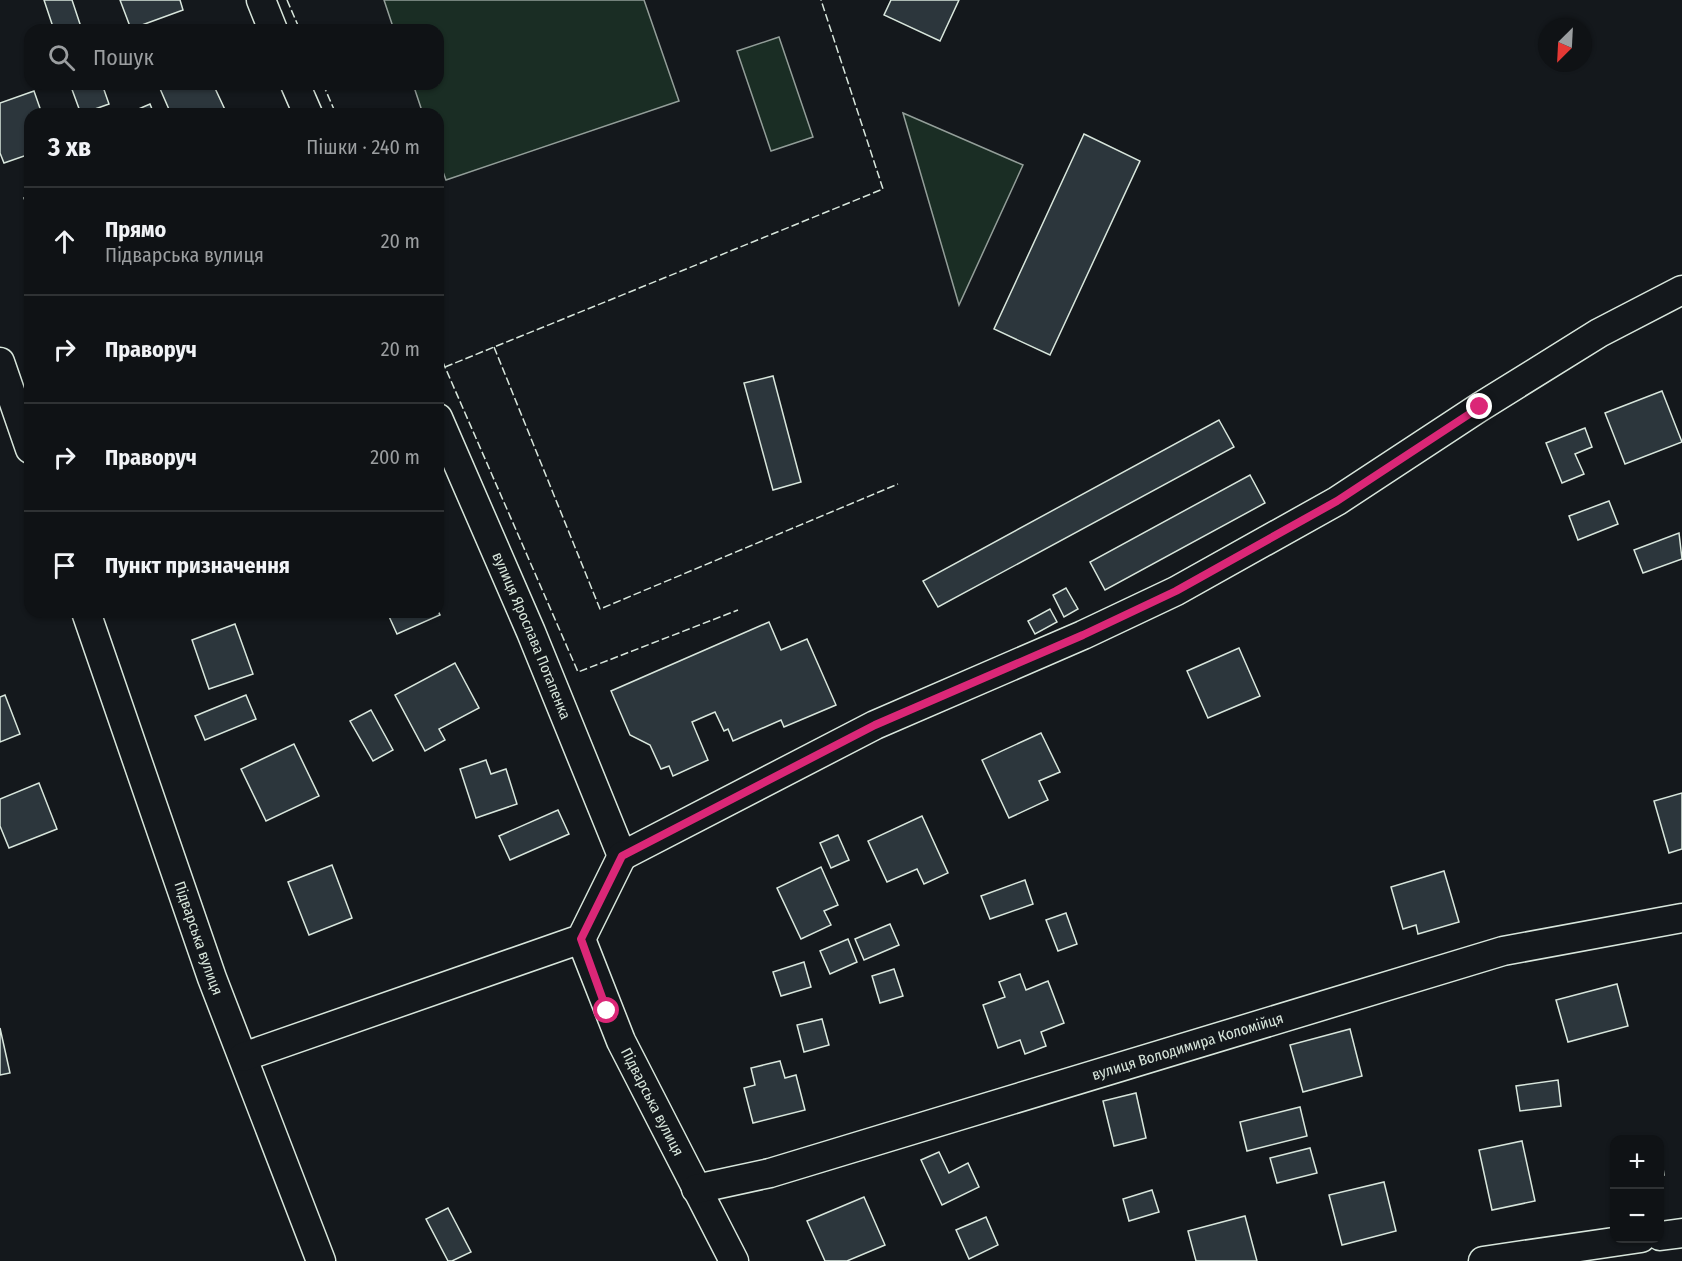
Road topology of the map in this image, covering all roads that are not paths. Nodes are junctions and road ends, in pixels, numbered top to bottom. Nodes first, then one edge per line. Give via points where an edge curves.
1 (261, 0) edge
2 (271, 24) edge
3 (298, 90) edge
4 (305, 108) edge
5 (1682, 290) edge
6 (0, 362) edge
7 (24, 432) edge
8 (444, 432) edge
9 (88, 618) edge
10 (622, 856) junction
11 (1682, 918) edge
12 (581, 939) junction
13 (243, 1057) junction
14 (696, 1189) junction
15 (1682, 1233) edge
16 (1664, 1235) edge
17 (1612, 1243) edge
18 (321, 1261) edge
19 (734, 1261) edge
20 (1483, 1261) edge

1 - 2 street
3 - 4 street
5 - 10 street via 1599,333 1337,501 1176,591 875,725
6 - 7 street
8 - 10 street, вулиця Ярослава Потапенка
9 - 13 street, Підварська вулиця via 208,967
10 - 12 street
11 - 14 street, вулиця Володимира Коломійця via 1503,951 770,1173
12 - 13 street
12 - 14 street, Підварська вулиця via 607,1011
13 - 18 street, Підварська вулиця
14 - 19 street, Підварська вулиця
15 - 16 street
17 - 20 street

